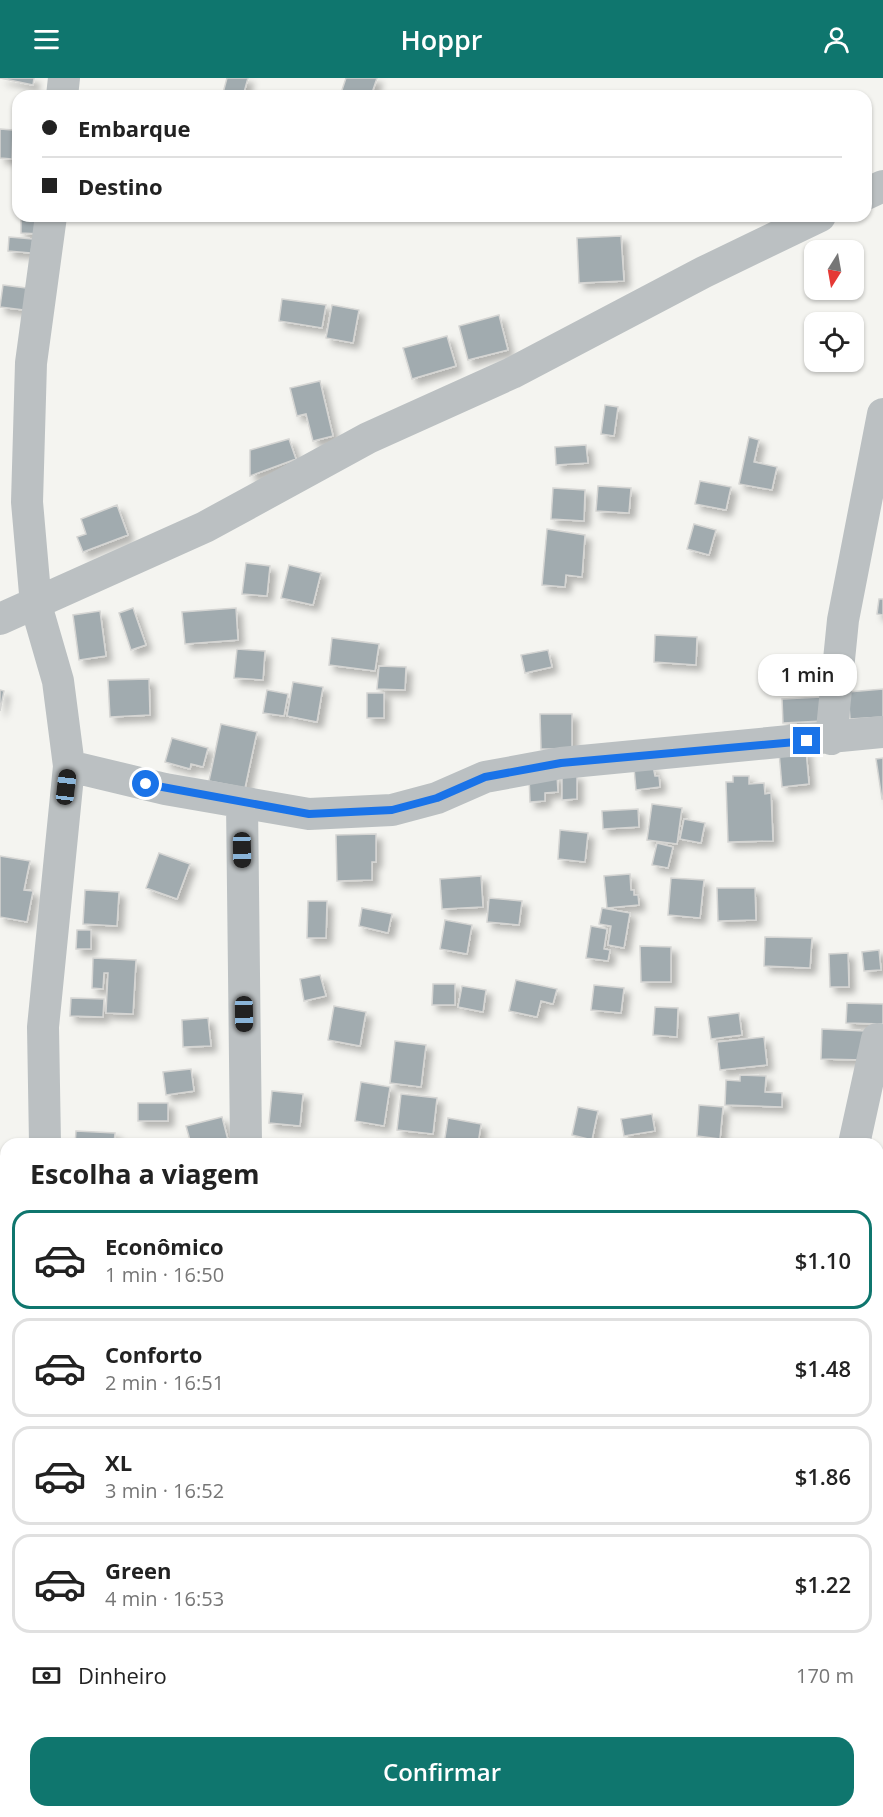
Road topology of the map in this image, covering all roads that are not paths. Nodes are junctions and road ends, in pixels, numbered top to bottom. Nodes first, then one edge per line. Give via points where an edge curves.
1 (50, 222) edge
2 (808, 222) edge
3 (883, 414) edge
4 (36, 605) junction
5 (0, 619) edge
6 (883, 732) edge
7 (831, 739) junction
8 (69, 766) junction
9 (242, 803) junction
10 (877, 1039) dead end
11 (45, 1138) edge
12 (246, 1138) edge
13 (855, 1138) edge

1 - 4 street via 32,363 27,502
2 - 4 street via 512,373 368,438 205,527
3 - 7 street via 843,620
4 - 5 street
4 - 8 street via 58,681
6 - 7 street
7 - 9 street via 561,763 485,777 437,798 392,810 309,814
8 - 9 street
8 - 11 street via 43,1027
9 - 12 street
10 - 13 street

